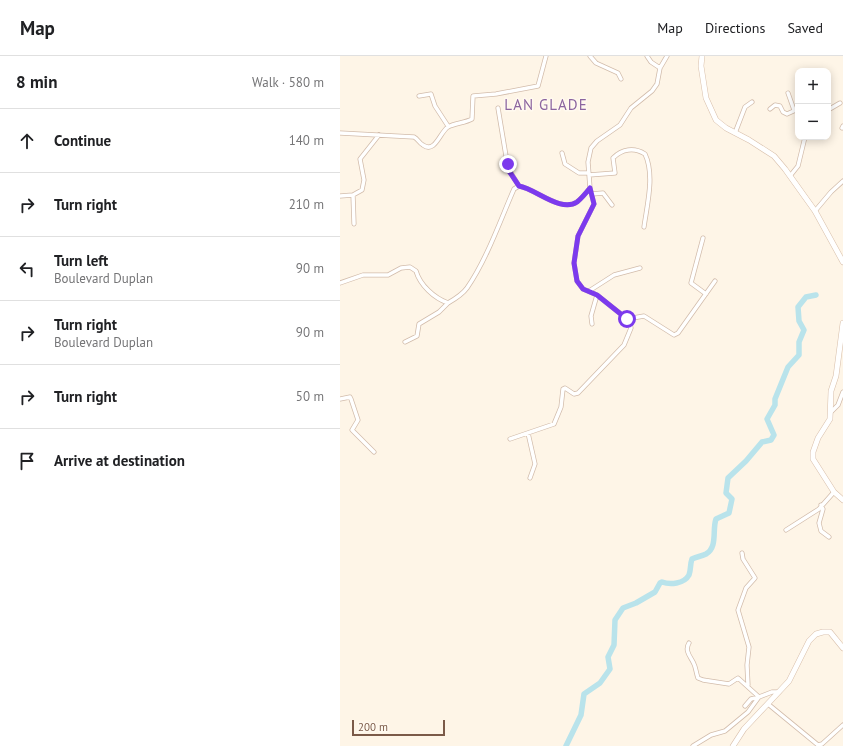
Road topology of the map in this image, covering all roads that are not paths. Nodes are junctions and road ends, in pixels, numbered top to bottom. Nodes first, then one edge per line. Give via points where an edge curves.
1 (546, 56) edge
2 (590, 56) edge
3 (647, 56) edge
4 (667, 56) edge
5 (702, 56) edge
6 (660, 68) junction
7 (621, 79) dead end
8 (788, 93) dead end
9 (419, 96) dead end
10 (752, 102) dead end
11 (840, 103) dead end
12 (498, 108) dead end
13 (831, 108) edge
14 (770, 109) dead end
15 (794, 110) joint
16 (448, 126) junction
17 (340, 133) edge
18 (735, 133) junction
19 (379, 135) junction
20 (804, 140) edge
21 (562, 154) dead end
22 (589, 174) junction
23 (790, 176) junction
24 (843, 181) edge
25 (519, 186) junction
26 (590, 188) junction
27 (592, 194) junction
28 (353, 195) junction
29 (340, 196) edge
30 (612, 205) dead end
31 (815, 211) junction
32 (354, 224) dead end
33 (644, 227) dead end
34 (703, 238) dead end
35 (843, 262) edge
36 (640, 268) dead end
37 (715, 281) dead end
38 (340, 283) edge
39 (589, 291) junction
40 (706, 294) junction
41 (597, 295) junction
42 (448, 304) junction
43 (629, 319) junction
44 (843, 323) edge
45 (592, 324) dead end
46 (405, 342) dead end
47 (843, 392) edge
48 (340, 399) edge
49 (831, 412) junction
50 (528, 434) junction
51 (510, 439) dead end
52 (374, 452) dead end
53 (530, 478) dead end
54 (834, 492) junction
55 (843, 500) edge
56 (822, 506) junction
57 (786, 530) dead end
58 (829, 536) dead end
59 (742, 553) dead end
60 (688, 643) dead end
61 (843, 648) edge
62 (748, 685) junction
63 (779, 692) junction
64 (759, 697) junction
65 (768, 704) junction
66 (745, 706) dead end
67 (843, 726) edge
68 (693, 746) edge
69 (733, 746) edge

1 - 16 street via 538,86 473,96 472,119
2 - 7 street via 596,63 618,73
3 - 6 street
4 - 6 street
5 - 18 street via 708,104 716,120
6 - 22 street via 657,84 652,91 631,108 620,125 591,148
8 - 15 street
9 - 16 street via 431,94 435,106
10 - 18 street via 745,107
11 - 13 street
12 - 25 street via 508,168
14 - 15 street via 775,105 780,106 787,114
16 - 19 street via 441,132 435,145 430,147 423,145 414,137
17 - 19 street
18 - 23 street via 774,156
19 - 28 street via 360,159 364,180 362,190
20 - 23 street via 798,166
21 - 22 street via 565,164 579,173
22 - 26 street
22 - 33 street via 615,173 613,158 626,150 640,150 645,154 649,183
23 - 31 street
24 - 31 street
25 - 26 street via 534,190 556,204 568,205 576,202
25 - 42 street via 514,189 494,236 467,288
26 - 27 street
27 - 30 street via 603,194
27 - 39 street via 594,204 578,236 574,263 577,281 583,289
28 - 29 street
28 - 32 street
31 - 35 street
34 - 40 street via 691,281
36 - 39 street via 614,275
37 - 40 street
38 - 42 street via 363,275 388,275 410,267 416,271 418,279 433,295
39 - 41 street
40 - 43 street via 676,335 672,335 644,316
41 - 43 street
41 - 45 street via 591,316
42 - 46 street via 419,324 417,336
43 - 50 street via 630,332 620,349 578,393 574,394 565,388 562,390 561,407 554,424
44 - 49 street via 836,376 831,391
47 - 49 street via 838,405
48 - 52 street via 350,397 358,418 352,430
49 - 54 street via 828,424 818,438 813,459
50 - 51 street
50 - 53 street via 536,464
54 - 55 street
54 - 56 street
56 - 57 street
56 - 58 street via 819,524 821,531
59 - 62 street via 755,578 746,588 738,610 750,647 747,664
60 - 62 street via 688,654 698,678 729,684 738,678
61 - 63 street via 830,632 816,634 801,654 789,681
62 - 64 street
63 - 64 street via 768,692
63 - 65 street
64 - 66 street via 751,698
64 - 68 street via 748,712 725,731 711,735
65 - 67 street via 818,744 822,744
65 - 69 street via 744,729

